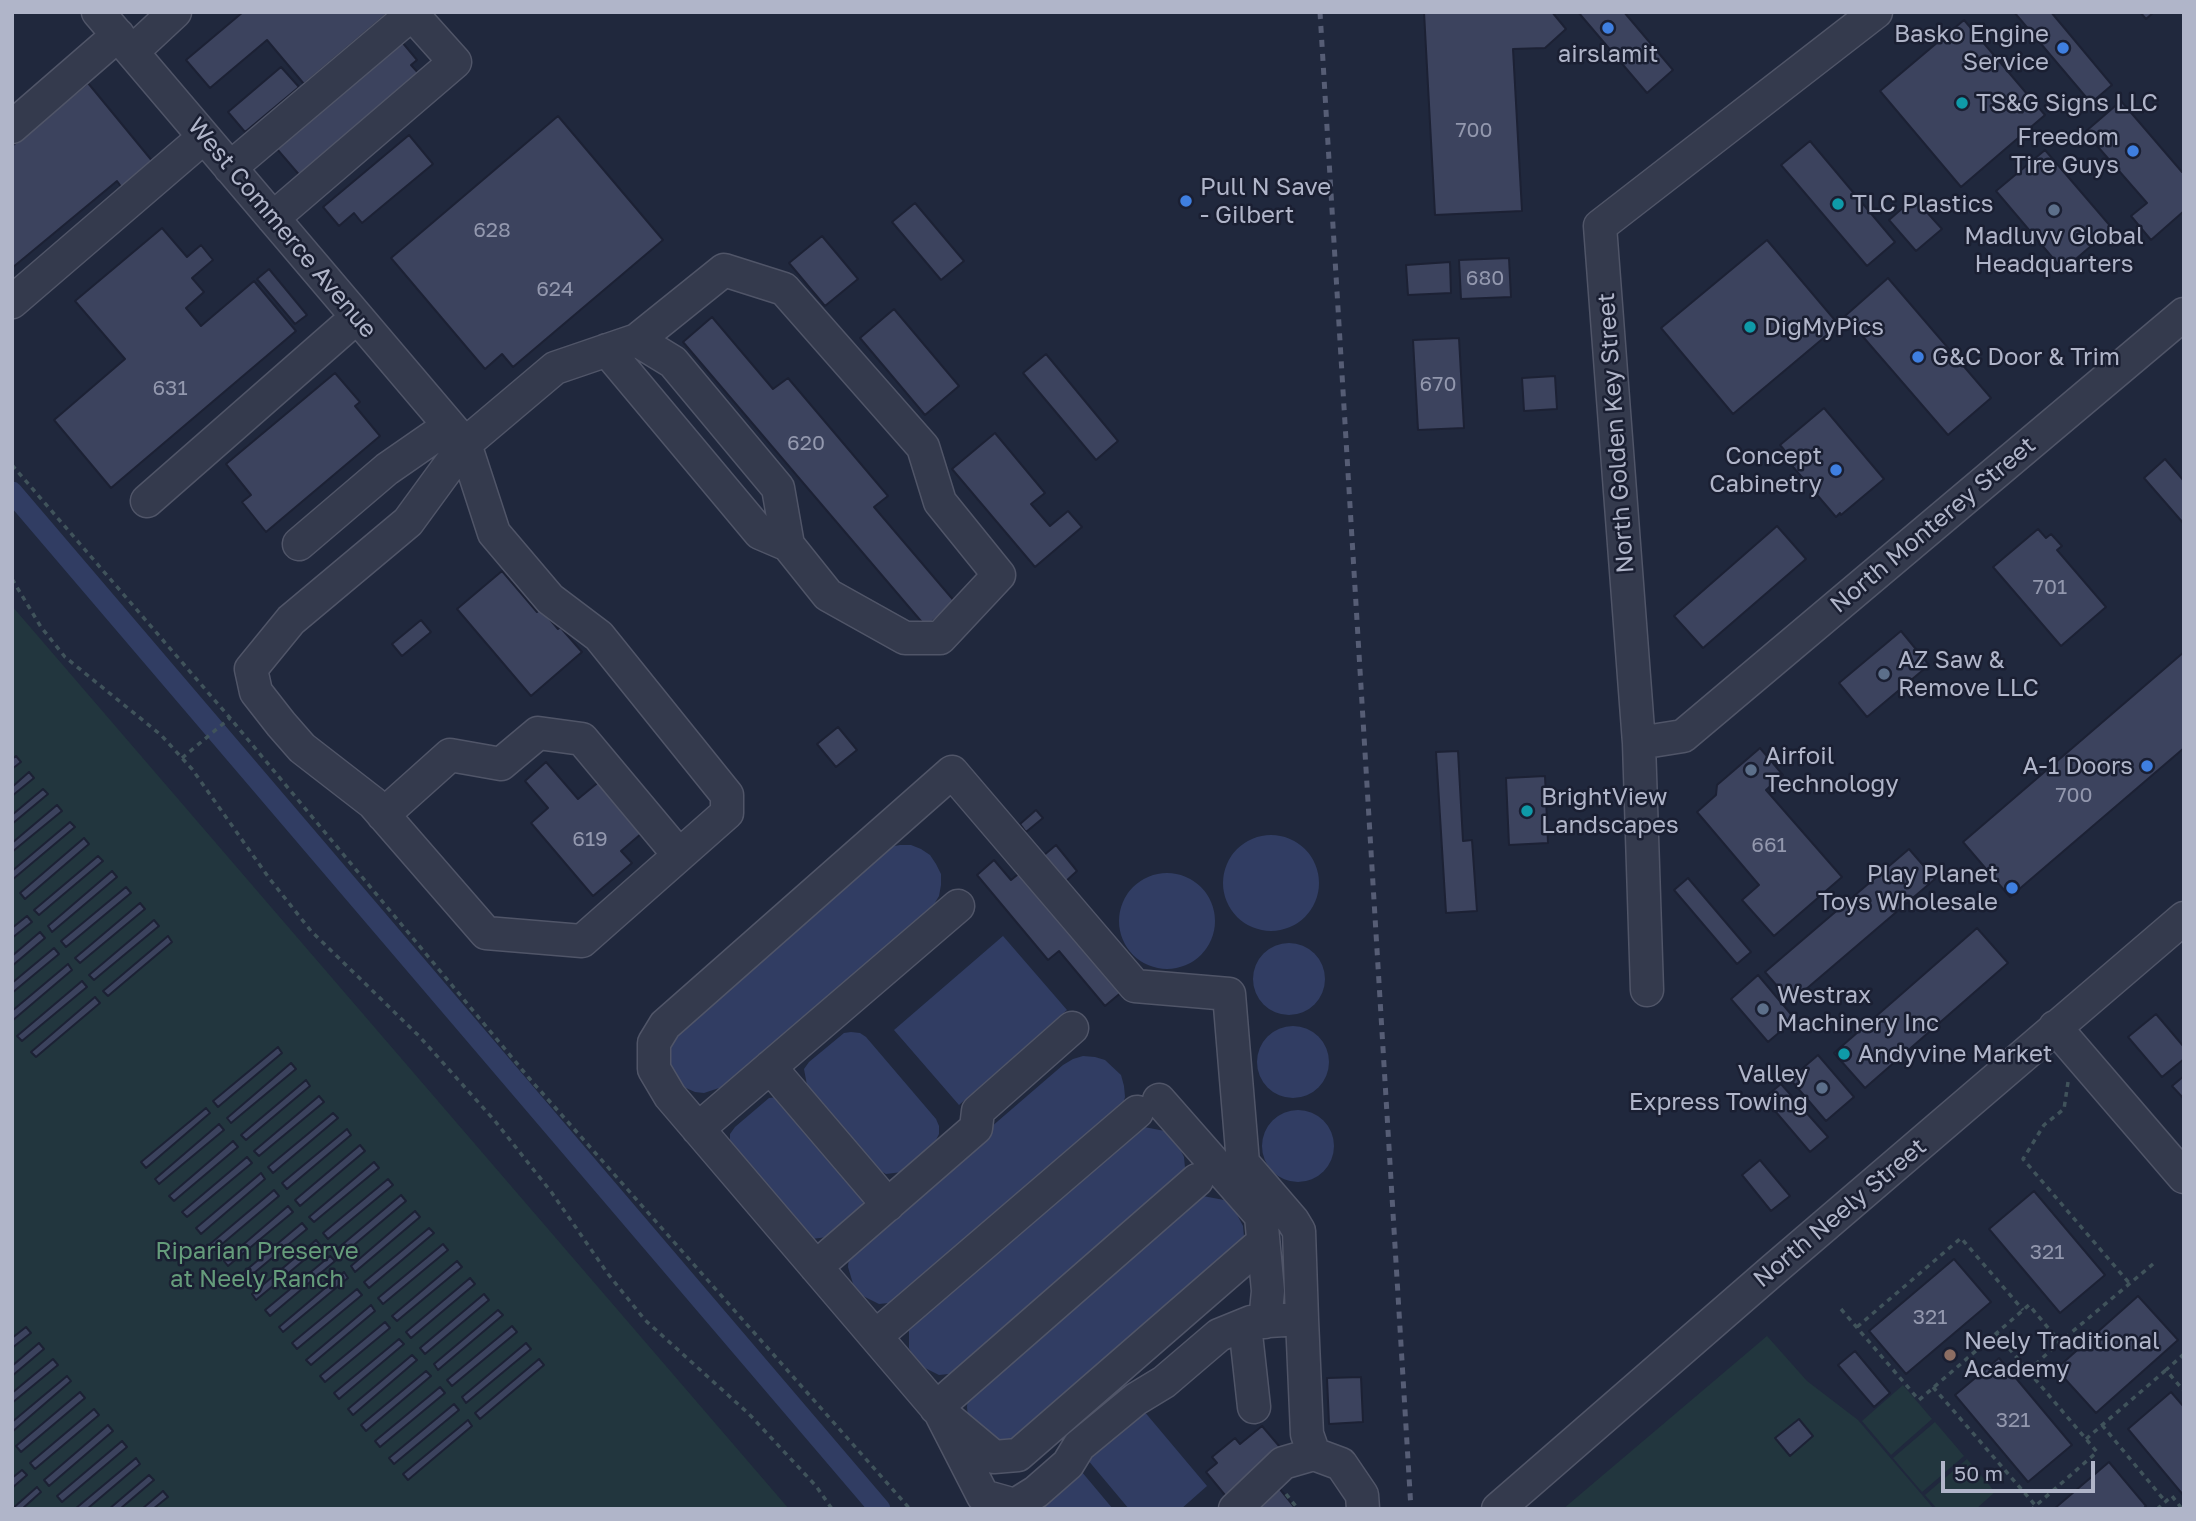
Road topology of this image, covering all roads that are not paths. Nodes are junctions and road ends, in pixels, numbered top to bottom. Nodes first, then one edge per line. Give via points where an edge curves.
1 (176, 12) edge
2 (1876, 12) edge
3 (116, 33) edge
4 (12, 127) edge
5 (204, 136) junction
6 (230, 168) junction
7 (273, 218) junction
8 (12, 302) edge
9 (2184, 314) edge
10 (357, 317) junction
11 (636, 340) junction
12 (607, 350) junction
13 (457, 435) junction
14 (147, 501) dead end
15 (299, 544) dead end
16 (788, 545) junction
17 (1683, 736) junction
18 (1639, 743) junction
19 (1641, 803) junction
20 (383, 815) junction
21 (679, 855) junction
22 (958, 906) dead end
23 (2184, 918) edge
24 (1647, 990) dead end
25 (2055, 1027) junction
26 (1072, 1028) dead end
27 (770, 1067) junction
28 (698, 1129) junction
29 (2184, 1177) edge
30 (1197, 1180) dead end
31 (888, 1205) junction
32 (1263, 1242) junction
33 (817, 1267) junction
34 (1302, 1319) junction
35 (1255, 1323) junction
36 (876, 1336) junction
37 (1254, 1407) dead end
38 (938, 1410) junction
39 (1314, 1454) junction
40 (994, 1504) edge
41 (1235, 1509) edge
42 (1363, 1509) edge
43 (1498, 1509) edge

1 - 3 street
2 - 18 street, North Golden Key Street via 1600,226
3 - 4 street
3 - 5 street, West Commerce Avenue
5 - 6 street, West Commerce Avenue
5 - 8 street
6 - 7 street, West Commerce Avenue
6 - 7 street via 412,14 455,62
7 - 10 street, West Commerce Avenue
9 - 17 street, North Monterey Street
10 - 13 street, West Commerce Avenue
10 - 14 street
11 - 12 street
11 - 16 street via 673,362 778,488
11 - 16 street via 724,270 784,289 923,447 940,502 999,575 940,638 905,638 828,595
12 - 13 street via 555,368
12 - 16 street via 760,533
13 - 15 street via 387,469
13 - 20 street via 408,522 291,620 251,668 256,692 302,748
13 - 21 street via 494,533 550,599 599,636 727,795 727,813
17 - 18 street
17 - 19 street, North Monterey Street via 1658,764
18 - 19 street, North Golden Key Street
19 - 24 street, North Golden Key Street
20 - 21 street via 486,933 582,941
20 - 21 street via 450,755 501,764 538,733 582,739
22 - 27 street
23 - 25 street, North Neely Street
25 - 29 street
25 - 43 street, North Neely Street
26 - 31 street via 978,1111 976,1128
27 - 28 street
27 - 31 street
28 - 33 street
28 - 34 street via 654,1069 654,1043 665,1025 952,772 1135,986 1229,994 1242,1163 1298,1231
30 - 38 street
31 - 33 street
32 - 35 street via 1268,1291
32 - 36 street via 1261,1216 1148,1106
32 - 38 street via 1018,1455 994,1457
33 - 36 street
34 - 35 street
34 - 39 street via 1307,1434
35 - 37 street
35 - 40 street via 1219,1335 1164,1382 1136,1399 1079,1446 1068,1464 1036,1492 1015,1504
36 - 38 street
38 - 40 street via 983,1496
39 - 41 street via 1283,1463
39 - 42 street via 1341,1464 1362,1495

